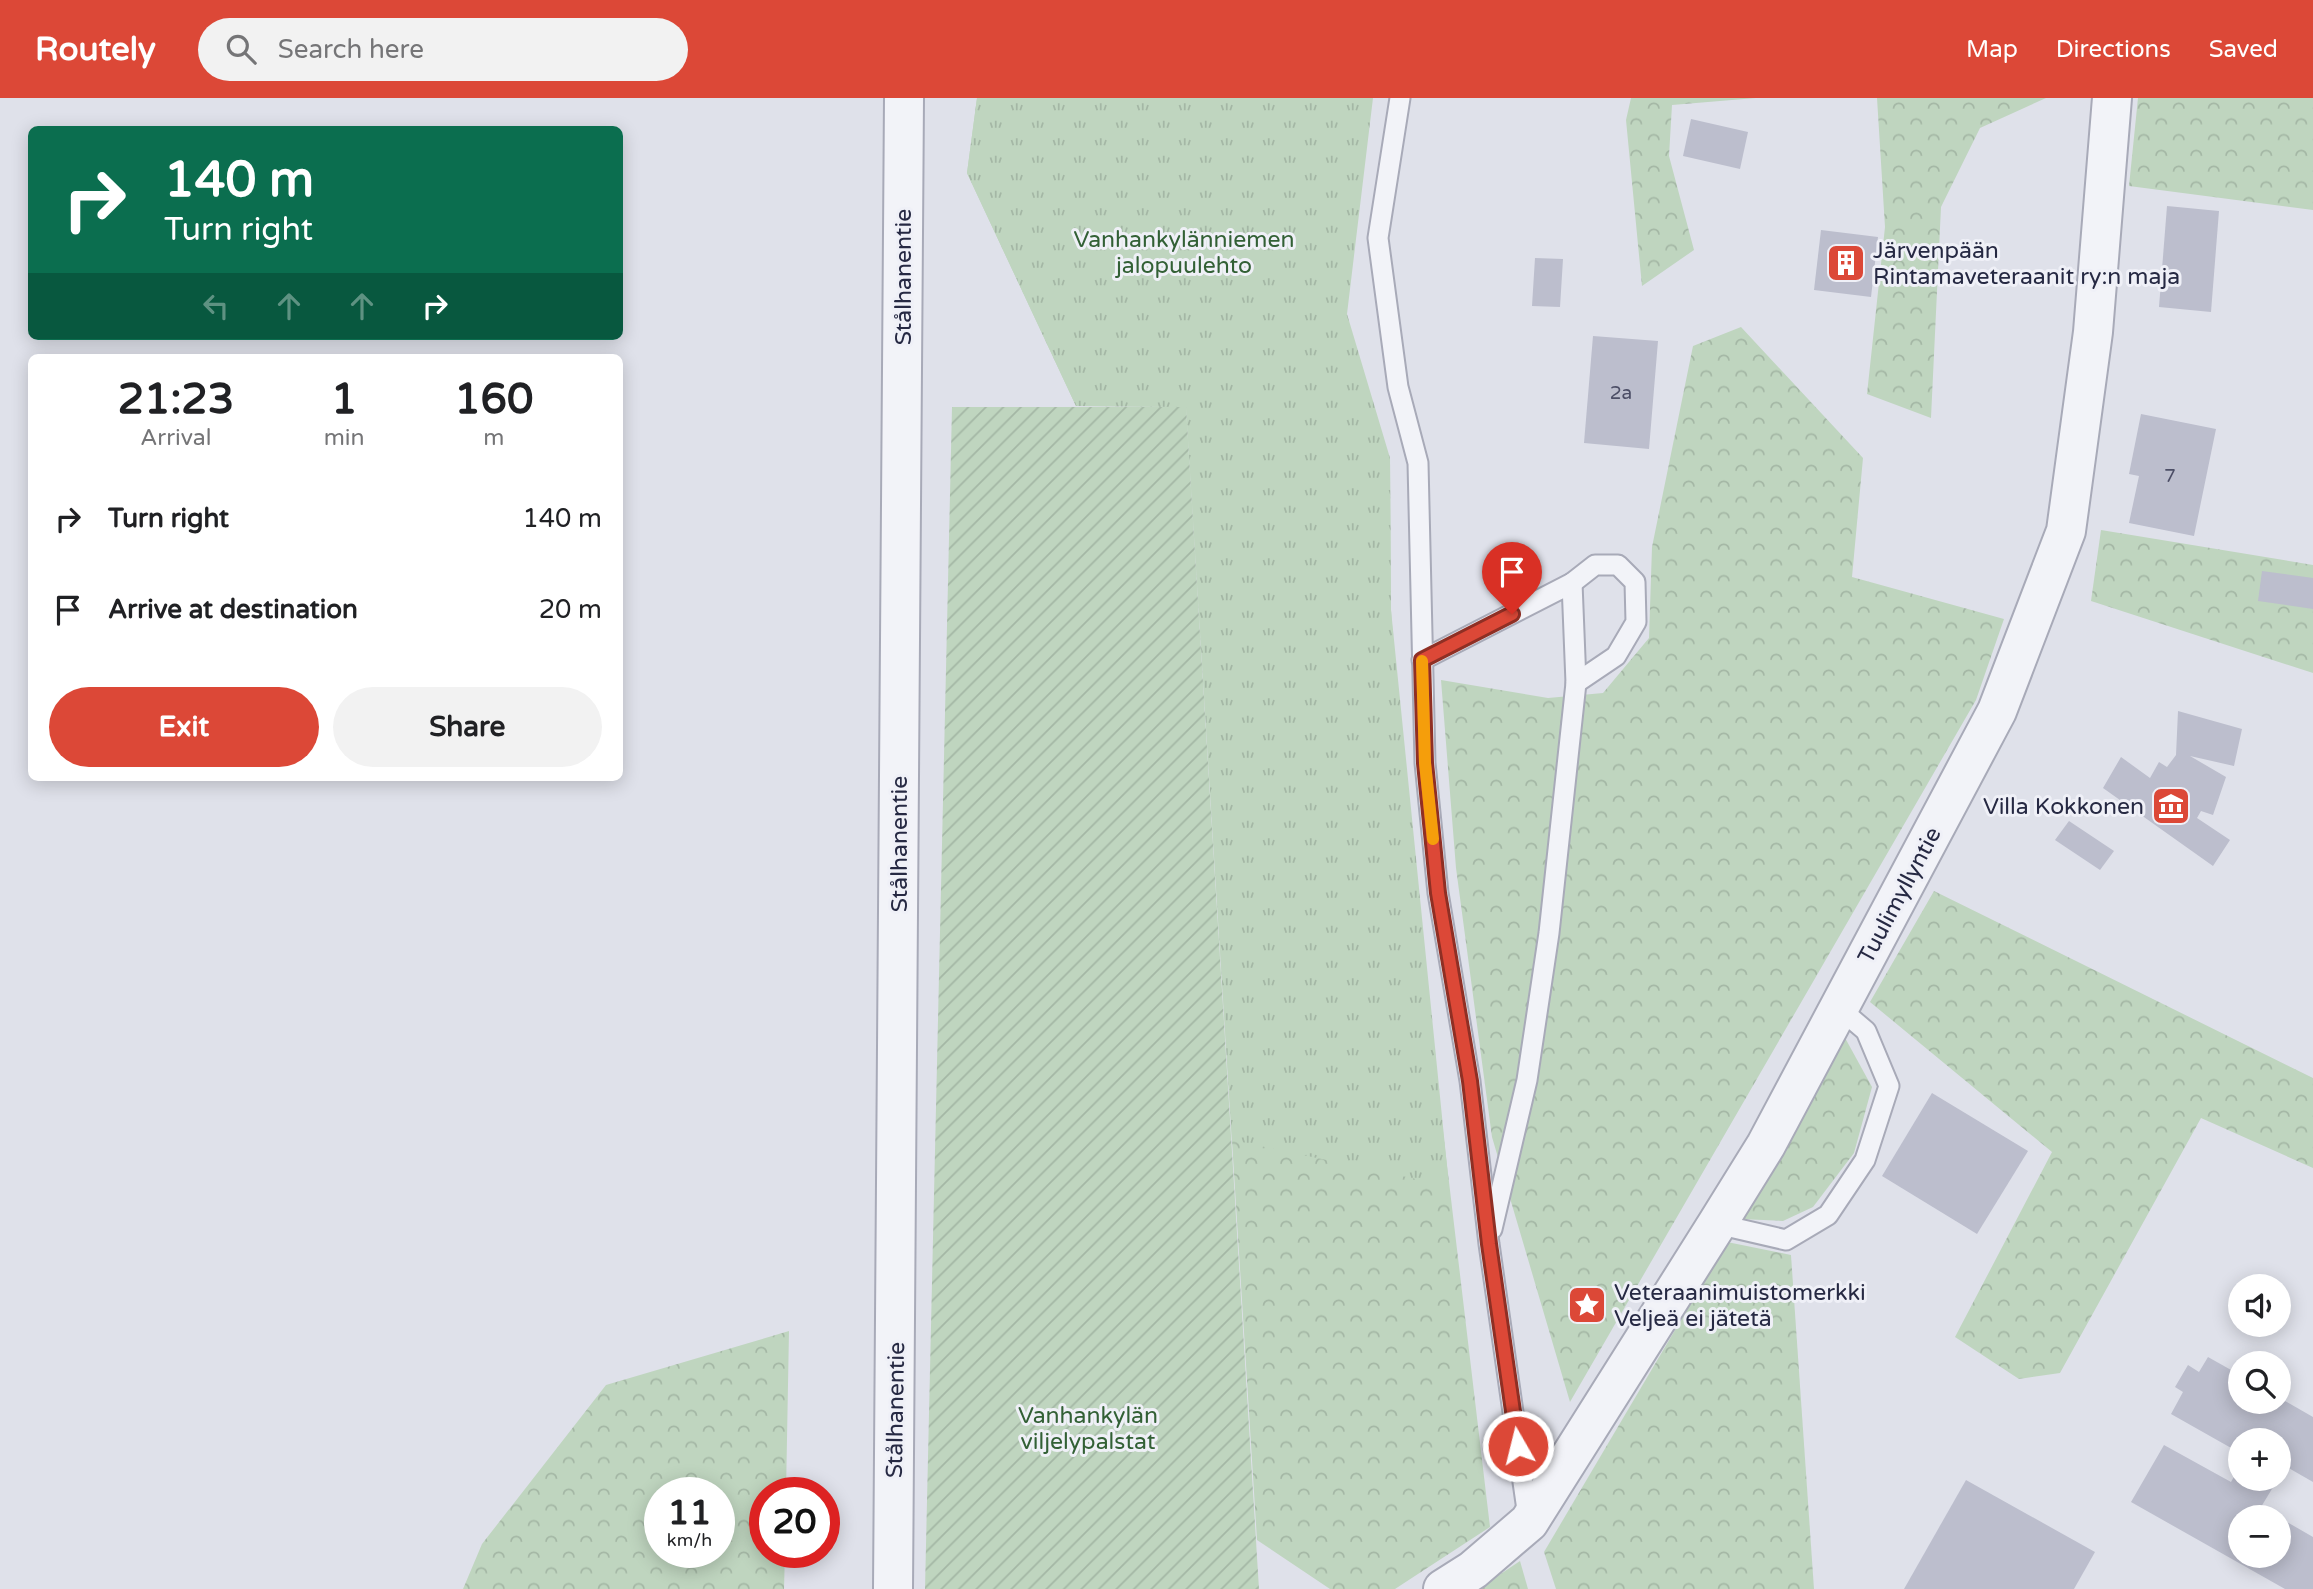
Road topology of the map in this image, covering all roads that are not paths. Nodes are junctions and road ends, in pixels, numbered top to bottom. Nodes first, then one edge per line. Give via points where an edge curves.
1 (904, 98) edge
2 (1400, 98) edge
3 (2112, 98) edge
4 (1572, 583) junction
5 (1422, 660) junction
6 (1576, 683) junction
7 (1839, 1008) junction
8 (1717, 1224) junction
9 (1489, 1244) junction
10 (1529, 1522) junction
11 (893, 1589) edge
12 (1443, 1589) edge

1 - 11 street, Stålhanentie
2 - 5 lane via 1378,238 1398,387 1418,463
3 - 7 street, Tuulimyllyntie via 2093,332 2066,531 1997,711
4 - 5 lane
4 - 6 lane
4 - 6 lane via 1595,565 1618,565 1635,582 1636,622 1630,634 1616,656
5 - 9 lane via 1425,763 1438,893 1470,1081
6 - 9 lane via 1549,933 1529,1066
7 - 8 street, Tuulimyllyntie via 1766,1145
7 - 8 lane via 1866,1031 1889,1086 1865,1160 1828,1215 1786,1240
8 - 10 street, Tuulimyllyntie
9 - 10 lane
10 - 12 street, Tuulimyllyntie

